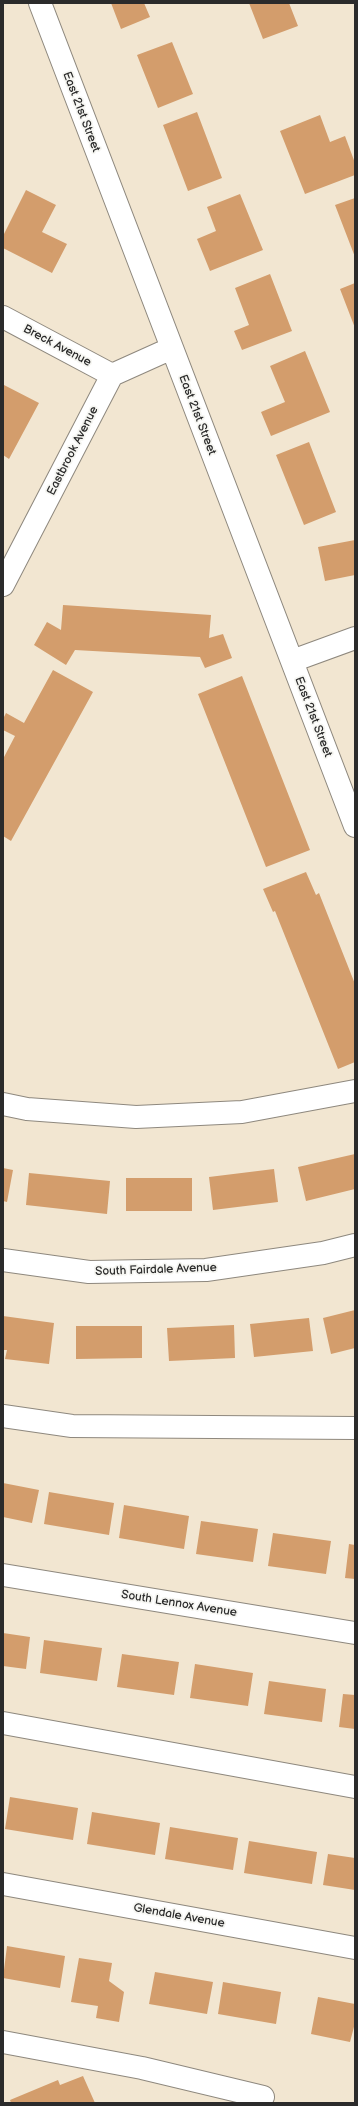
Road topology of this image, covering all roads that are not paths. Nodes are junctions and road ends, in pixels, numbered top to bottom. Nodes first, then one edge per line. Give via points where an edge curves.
1 (40, 3) edge
2 (3, 317) edge
3 (172, 348) junction
4 (112, 375) junction
5 (3, 585) edge
6 (355, 638) edge
7 (292, 661) junction
8 (355, 826) edge
9 (355, 1091) edge
10 (3, 1104) edge
11 (355, 1245) edge
12 (3, 1260) edge
13 (3, 1416) edge
14 (355, 1428) edge
15 (3, 1575) edge
16 (355, 1633) edge
17 (3, 1723) edge
18 (355, 1788) edge
19 (3, 1884) edge
20 (355, 1948) edge
21 (3, 2042) edge
22 (256, 2100) edge

1 - 3 street, East 21st Street
2 - 4 street, Breck Avenue
3 - 4 street
3 - 7 street, East 21st Street
4 - 5 street, Eastbrook Avenue
6 - 7 street
7 - 8 street, East 21st Street
9 - 10 street via 242,1112 136,1117 27,1109
11 - 12 street, South Fairdale Avenue via 323,1253 206,1270 89,1272
13 - 14 street via 72,1426
15 - 16 street, South Lennox Avenue
17 - 18 street
19 - 20 street, Glendale Avenue
21 - 22 street via 142,2068

